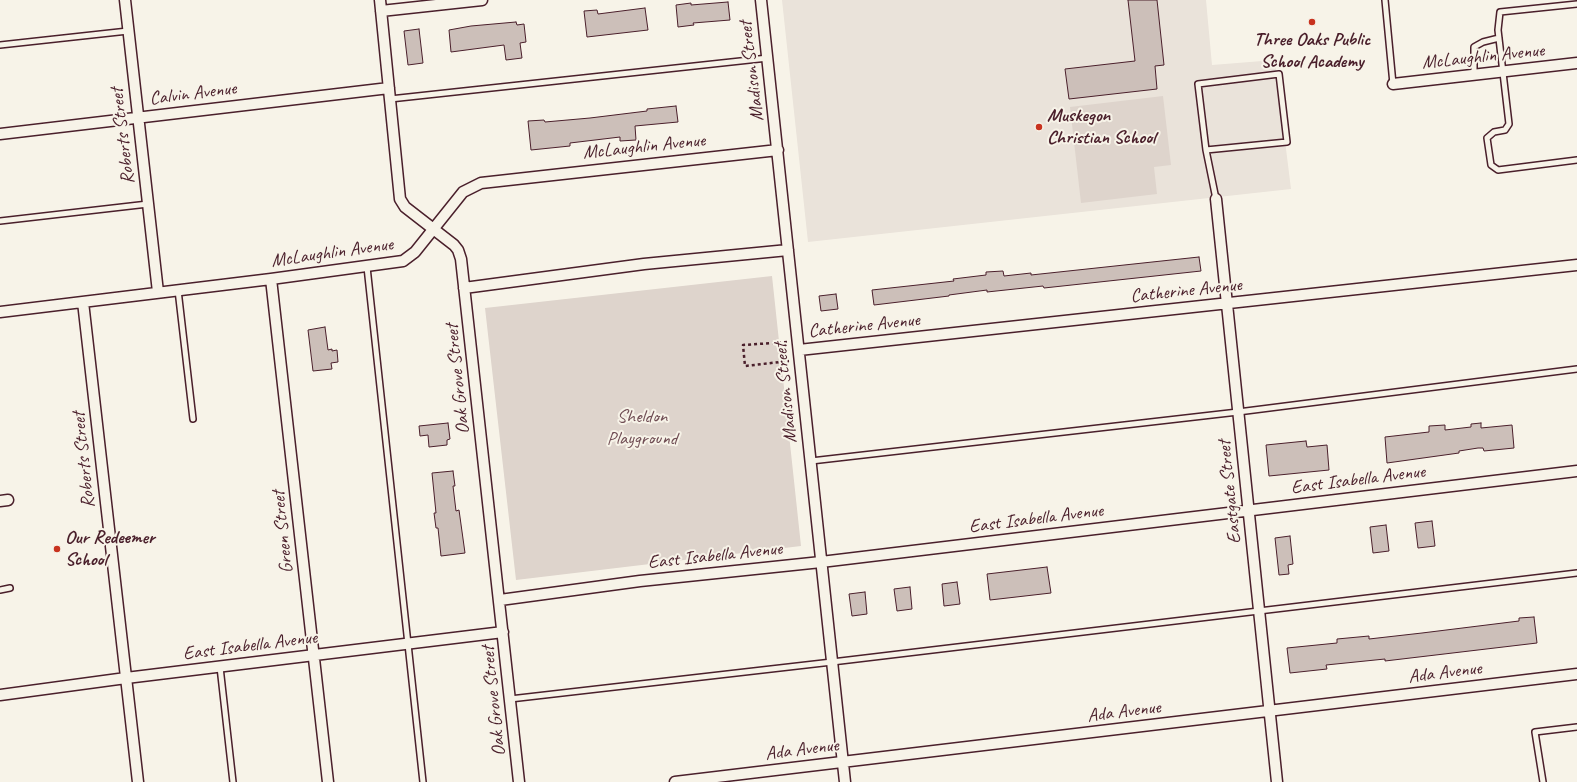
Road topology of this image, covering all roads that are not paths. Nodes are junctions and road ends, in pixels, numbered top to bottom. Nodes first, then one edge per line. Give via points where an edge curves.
1 (125, 0) edge
2 (380, 0) edge
3 (482, 0) edge
4 (761, 0) edge
5 (1385, 0) edge
6 (1546, 0) edge
7 (1577, 4) edge
8 (1548, 7) junction
9 (381, 11) junction
10 (128, 31) junction
11 (1499, 38) junction
12 (0, 45) edge
13 (768, 58) junction
14 (1577, 63) edge
15 (1503, 72) junction
16 (1474, 75) junction
17 (1393, 84) joint
18 (389, 88) junction
19 (390, 99) junction
20 (139, 118) junction
21 (0, 134) edge
22 (778, 150) junction
23 (1206, 150) junction
24 (1577, 160) edge
25 (1216, 199) joint
26 (148, 204) junction
27 (0, 221) edge
28 (433, 230) junction
29 (788, 250) junction
30 (1577, 265) edge
31 (367, 267) junction
32 (271, 279) junction
33 (464, 288) junction
34 (178, 290) junction
35 (158, 292) junction
36 (83, 302) junction
37 (1227, 304) junction
38 (0, 312) edge
39 (800, 355) junction
40 (1577, 369) edge
41 (1238, 412) junction
42 (193, 419) dead end
43 (811, 461) junction
44 (1577, 471) edge
45 (1249, 511) junction
46 (822, 562) junction
47 (1577, 573) edge
48 (10, 588) dead end
49 (0, 590) edge
50 (500, 600) junction
51 (1259, 612) junction
52 (503, 632) junction
53 (408, 644) junction
54 (314, 655) junction
55 (832, 662) junction
56 (220, 667) junction
57 (1577, 674) edge
58 (126, 678) junction
59 (0, 695) edge
60 (510, 699) junction
61 (1269, 711) junction
62 (1577, 727) edge
63 (843, 762) junction
64 (138, 782) edge
65 (233, 782) edge
66 (328, 782) edge
67 (423, 782) edge
68 (520, 782) edge
69 (675, 782) edge
70 (845, 782) edge
71 (1277, 782) edge
72 (1543, 782) edge

1 - 10 street, Roberts Street
2 - 9 street, Oak Grove Street
3 - 9 street
4 - 13 street, Madison Street
5 - 17 lane
6 - 8 lane
7 - 8 lane
8 - 11 lane via 1500,12
9 - 18 street, Oak Grove Street
10 - 12 lane
10 - 20 street, Roberts Street
11 - 15 lane
11 - 16 lane via 1474,47
13 - 19 lane
13 - 22 street, Madison Street
14 - 15 street, McLaughlin Avenue
15 - 16 street, McLaughlin Avenue
15 - 24 lane via 1508,124 1505,130 1494,132 1487,138 1490,165 1498,170
16 - 17 street, McLaughlin Avenue
18 - 19 street, Oak Grove Street
18 - 20 street, Calvin Avenue
19 - 28 street, Oak Grove Street via 400,200
20 - 21 street, Calvin Avenue
20 - 26 street, Roberts Street
22 - 28 street, McLaughlin Avenue via 481,183 464,192
22 - 29 street, Madison Street
23 - 23 lane via 1198,84 1279,74 1287,142
23 - 25 lane
25 - 37 street, Eastgate Street
26 - 27 lane
26 - 35 street, Roberts Street
28 - 31 street, McLaughlin Avenue via 415,252 403,261
28 - 33 street, Oak Grove Street via 458,250
29 - 33 street via 644,264
29 - 39 street, Madison Street
30 - 37 street, Catherine Avenue
31 - 32 street, McLaughlin Avenue
31 - 53 lane
32 - 34 street, McLaughlin Avenue
32 - 54 street, Green Street
33 - 50 street, Oak Grove Street
34 - 35 street, McLaughlin Avenue
34 - 42 lane
35 - 36 street, McLaughlin Avenue
36 - 38 street, McLaughlin Avenue
36 - 58 street, Roberts Street
37 - 39 street, Catherine Avenue
37 - 41 street, Eastgate Street
39 - 43 street, Madison Street
40 - 41 lane
41 - 43 lane
41 - 45 street, Eastgate Street
43 - 46 street, Madison Street
44 - 45 street, East Isabella Avenue
45 - 46 street, East Isabella Avenue
45 - 51 street, Eastgate Street
46 - 50 street, East Isabella Avenue via 640,581
46 - 55 street, Madison Street
47 - 51 lane
48 - 49 lane
50 - 52 street, Oak Grove Street
51 - 55 lane
51 - 61 street, Eastgate Street
52 - 53 street, East Isabella Avenue
52 - 60 street, Oak Grove Street
53 - 54 street, East Isabella Avenue
53 - 67 lane
54 - 56 street, East Isabella Avenue
54 - 66 street, Green Street
55 - 60 lane
55 - 63 street, Madison Street
56 - 58 street, East Isabella Avenue
56 - 65 lane
57 - 61 street, Ada Avenue
58 - 59 street, East Isabella Avenue
58 - 64 street, Roberts Street
60 - 68 street, Oak Grove Street
61 - 63 street, Ada Avenue
61 - 71 street, Eastgate Street
62 - 72 lane via 1535,732
63 - 69 street, Ada Avenue
63 - 70 street, Madison Street

